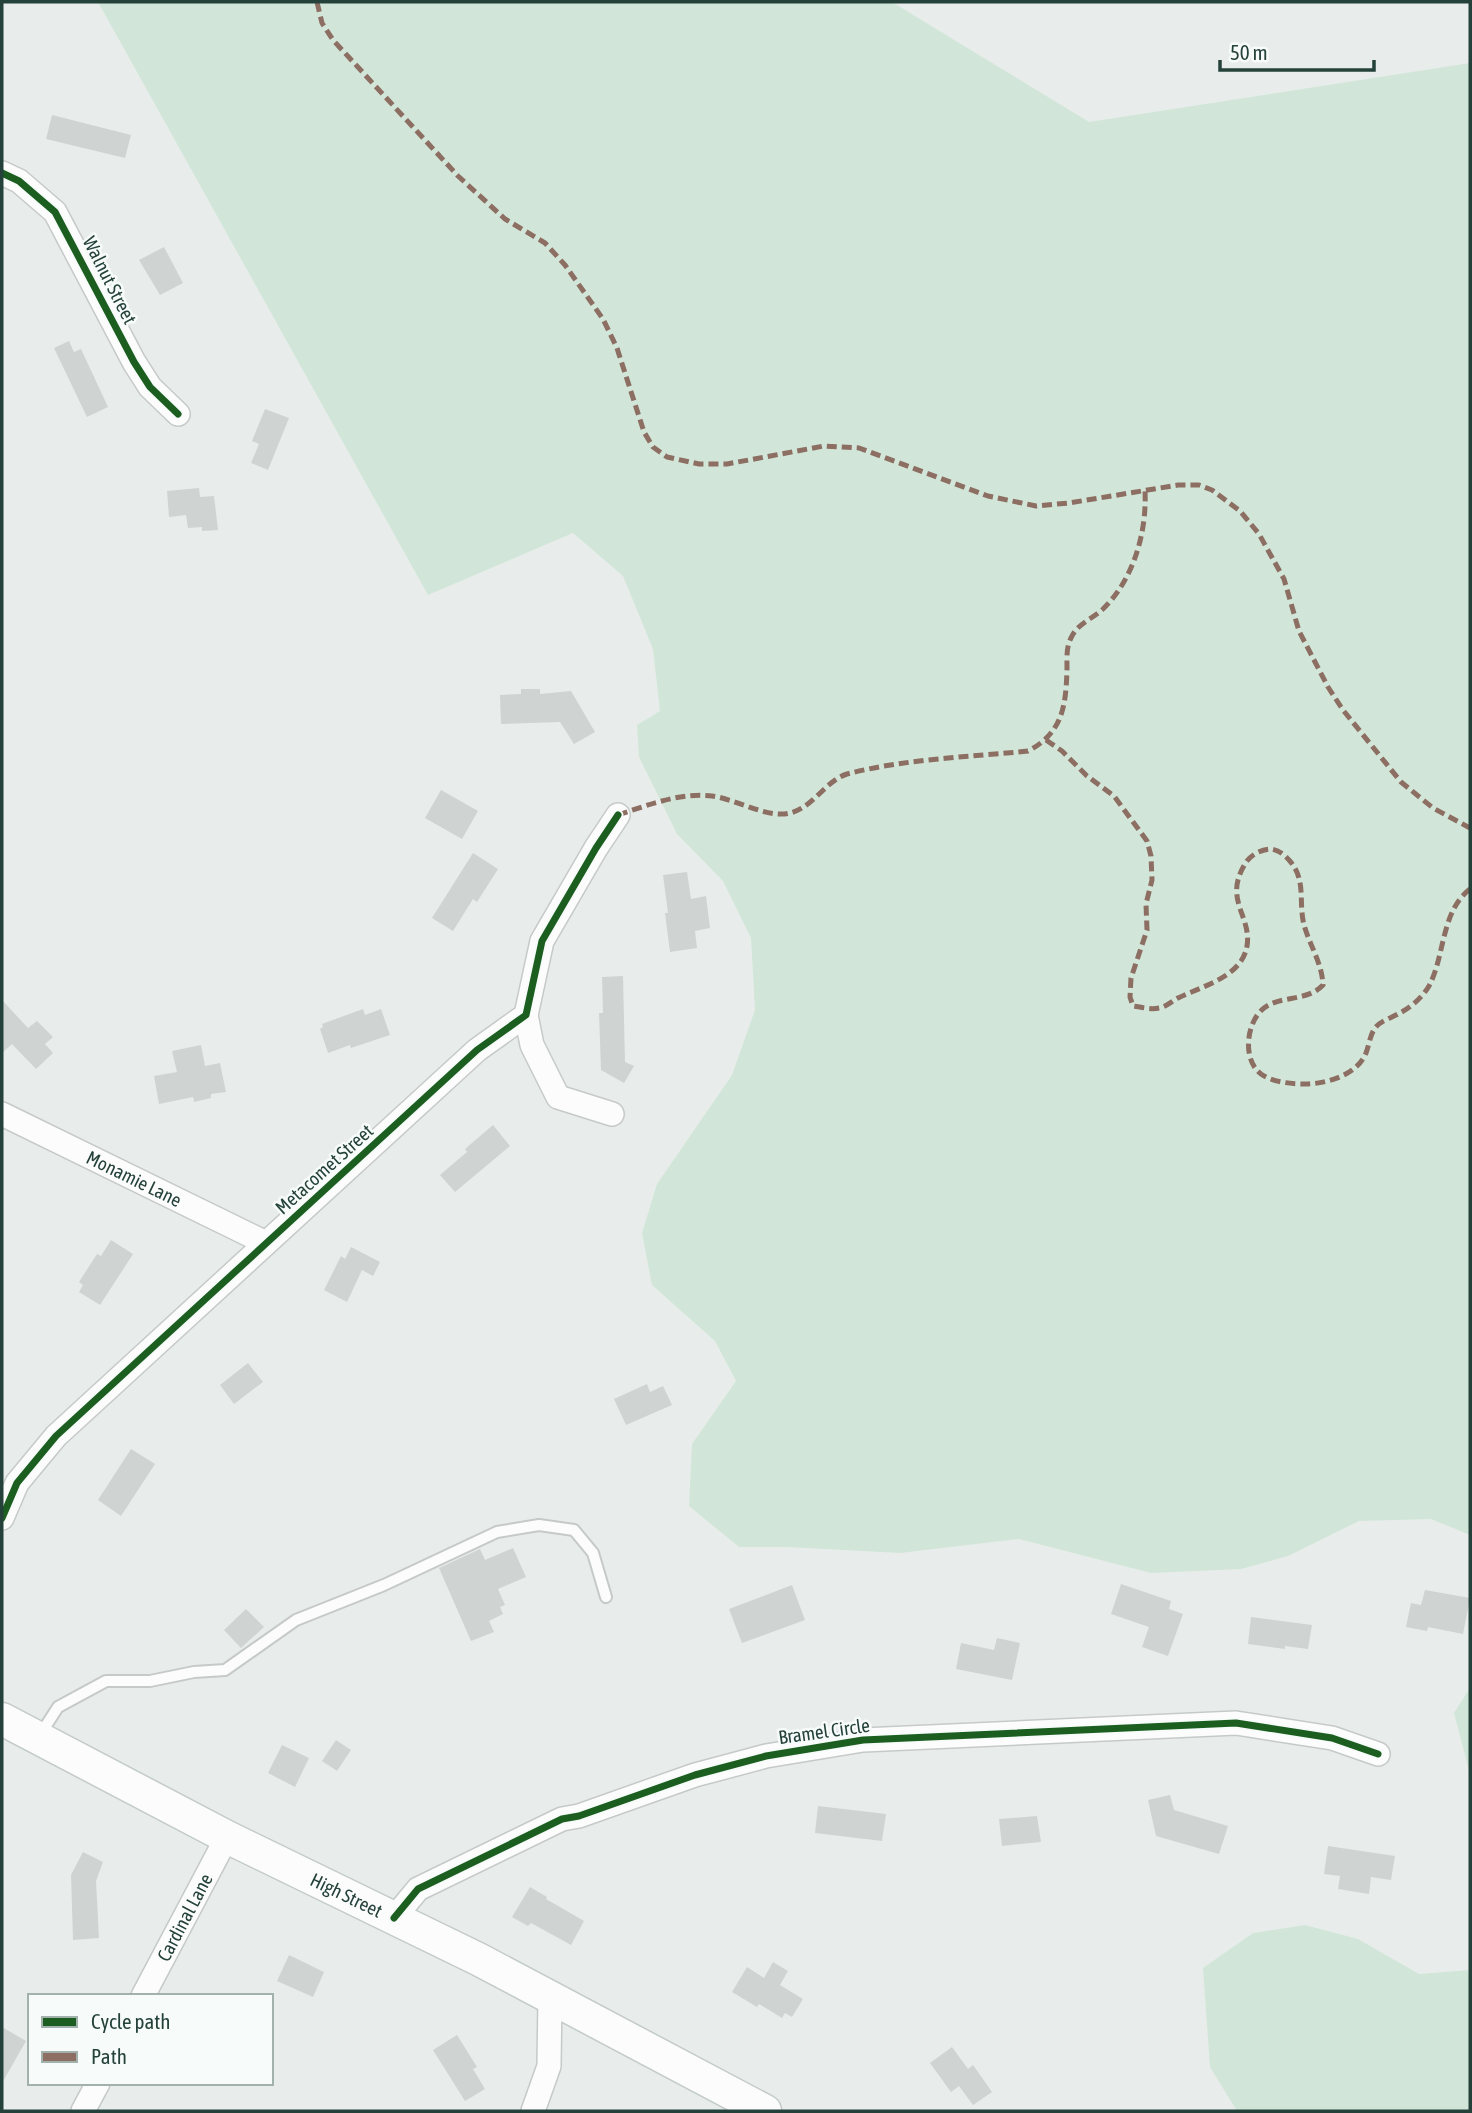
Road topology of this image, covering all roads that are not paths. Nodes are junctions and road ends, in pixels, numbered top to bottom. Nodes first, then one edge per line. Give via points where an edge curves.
1 (2, 173) edge
2 (178, 414) dead end
3 (618, 815) dead end
4 (526, 1015) junction
5 (2, 1114) edge
6 (612, 1114) dead end
7 (266, 1243) junction
8 (2, 1518) edge
9 (606, 1597) dead end
10 (2, 1719) edge
11 (38, 1737) junction
12 (1378, 1754) dead end
13 (227, 1837) junction
14 (394, 1918) junction
15 (145, 1994) edge
16 (551, 1997) junction
17 (97, 2085) edge
18 (83, 2111) edge
19 (533, 2111) edge
20 (765, 2111) edge

1 - 2 street, Walnut Street via 19,181 55,212 134,362 150,387
3 - 4 street via 542,941
4 - 6 street via 532,1045 558,1097
4 - 7 street, Metacomet Street via 477,1050
5 - 7 street, Monamie Lane
7 - 8 street, Metacomet Street via 56,1436 17,1483
9 - 11 lane via 593,1553 574,1530 538,1525 497,1532 296,1620 225,1670 150,1681 106,1681 58,1707
10 - 11 street, High Street
11 - 13 street, High Street
12 - 14 street, Bramel Circle via 1332,1738 1236,1723 834,1744 695,1775 562,1819 418,1889
13 - 14 street, High Street
13 - 15 street, Cardinal Lane
14 - 16 street, High Street
16 - 19 street via 549,2066
16 - 20 street, High Street
17 - 18 street

